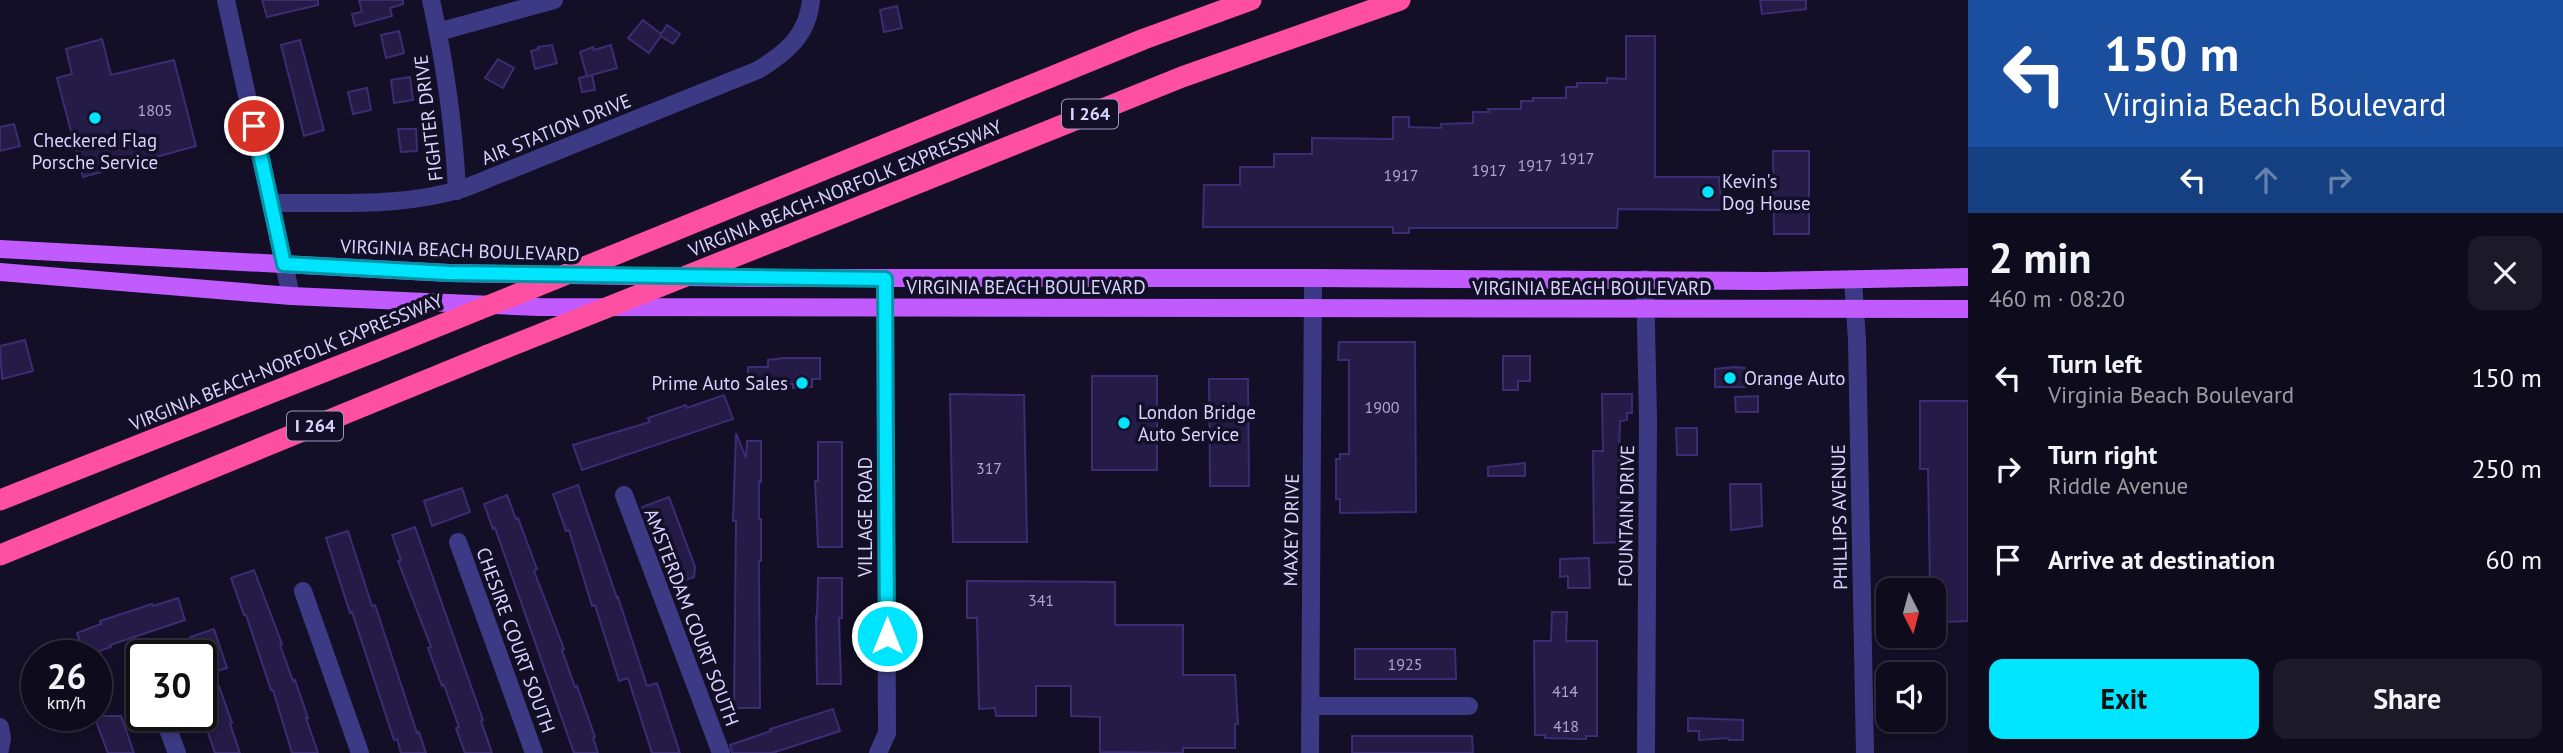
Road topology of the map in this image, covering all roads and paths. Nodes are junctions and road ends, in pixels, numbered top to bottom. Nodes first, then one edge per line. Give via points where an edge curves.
1 (226, 0) edge
2 (431, 0) edge
3 (554, 0) edge
4 (811, 0) edge
5 (1251, 0) edge
6 (1400, 0) edge
7 (438, 32) junction
8 (457, 191) junction
9 (271, 203) junction
10 (0, 249) edge
11 (284, 264) junction
12 (0, 272) edge
13 (1968, 277) edge
14 (1313, 278) junction
15 (885, 279) junction
16 (1645, 279) junction
17 (1853, 280) junction
18 (291, 296) junction
19 (885, 307) junction
20 (1314, 308) junction
21 (1646, 309) junction
22 (1855, 309) junction
23 (1968, 309) edge
24 (624, 495) dead end
25 (0, 499) edge
26 (458, 542) dead end
27 (0, 555) edge
28 (303, 591) dead end
29 (1311, 706) junction
30 (1469, 706) dead end
31 (0, 726) edge
32 (169, 731) edge
33 (0, 749) edge
34 (177, 753) edge
35 (360, 753) edge
36 (534, 753) edge
37 (721, 753) edge
38 (878, 753) edge
39 (1310, 753) edge
40 (1646, 753) edge
41 (1865, 753) edge

1 - 9 street
2 - 7 street, FIGHTER DRIVE
3 - 7 street
4 - 8 street, AIR STATION DRIVE via 806,26 795,43 758,70
5 - 25 highway, VIRGINIA BEACH-NORFOLK EXPRESSWAY / I 264, bridge
6 - 27 highway, VIRGINIA BEACH-NORFOLK EXPRESSWAY / I 264, bridge via 1182,77
7 - 8 street, FIGHTER DRIVE via 454,135
8 - 9 street, AIR STATION DRIVE via 391,203
9 - 11 street
10 - 11 main road, VIRGINIA BEACH BOULEVARD
11 - 15 main road, VIRGINIA BEACH BOULEVARD via 449,273
11 - 18 street
12 - 18 main road, VIRGINIA BEACH BOULEVARD
13 - 17 main road, VIRGINIA BEACH BOULEVARD
14 - 15 main road, VIRGINIA BEACH BOULEVARD
14 - 16 main road, VIRGINIA BEACH BOULEVARD
14 - 20 street, MAXEY DRIVE
15 - 19 street, VILLAGE ROAD
16 - 17 main road, VIRGINIA BEACH BOULEVARD
16 - 21 street, FOUNTAIN DRIVE
17 - 22 street, PHILLIPS AVENUE
18 - 19 main road, VIRGINIA BEACH BOULEVARD via 539,307
19 - 20 main road, VIRGINIA BEACH BOULEVARD
19 - 38 street, VILLAGE ROAD via 887,733
20 - 21 main road, VIRGINIA BEACH BOULEVARD
20 - 29 street, MAXEY DRIVE
21 - 22 main road, VIRGINIA BEACH BOULEVARD
21 - 40 street, FOUNTAIN DRIVE
22 - 23 main road, VIRGINIA BEACH BOULEVARD
22 - 41 street, PHILLIPS AVENUE
24 - 37 street, AMSTERDAM COURT SOUTH
26 - 36 street, CHESIRE COURT SOUTH
28 - 35 street
29 - 30 street
29 - 39 street, MAXEY DRIVE
31 - 33 street
32 - 34 street

